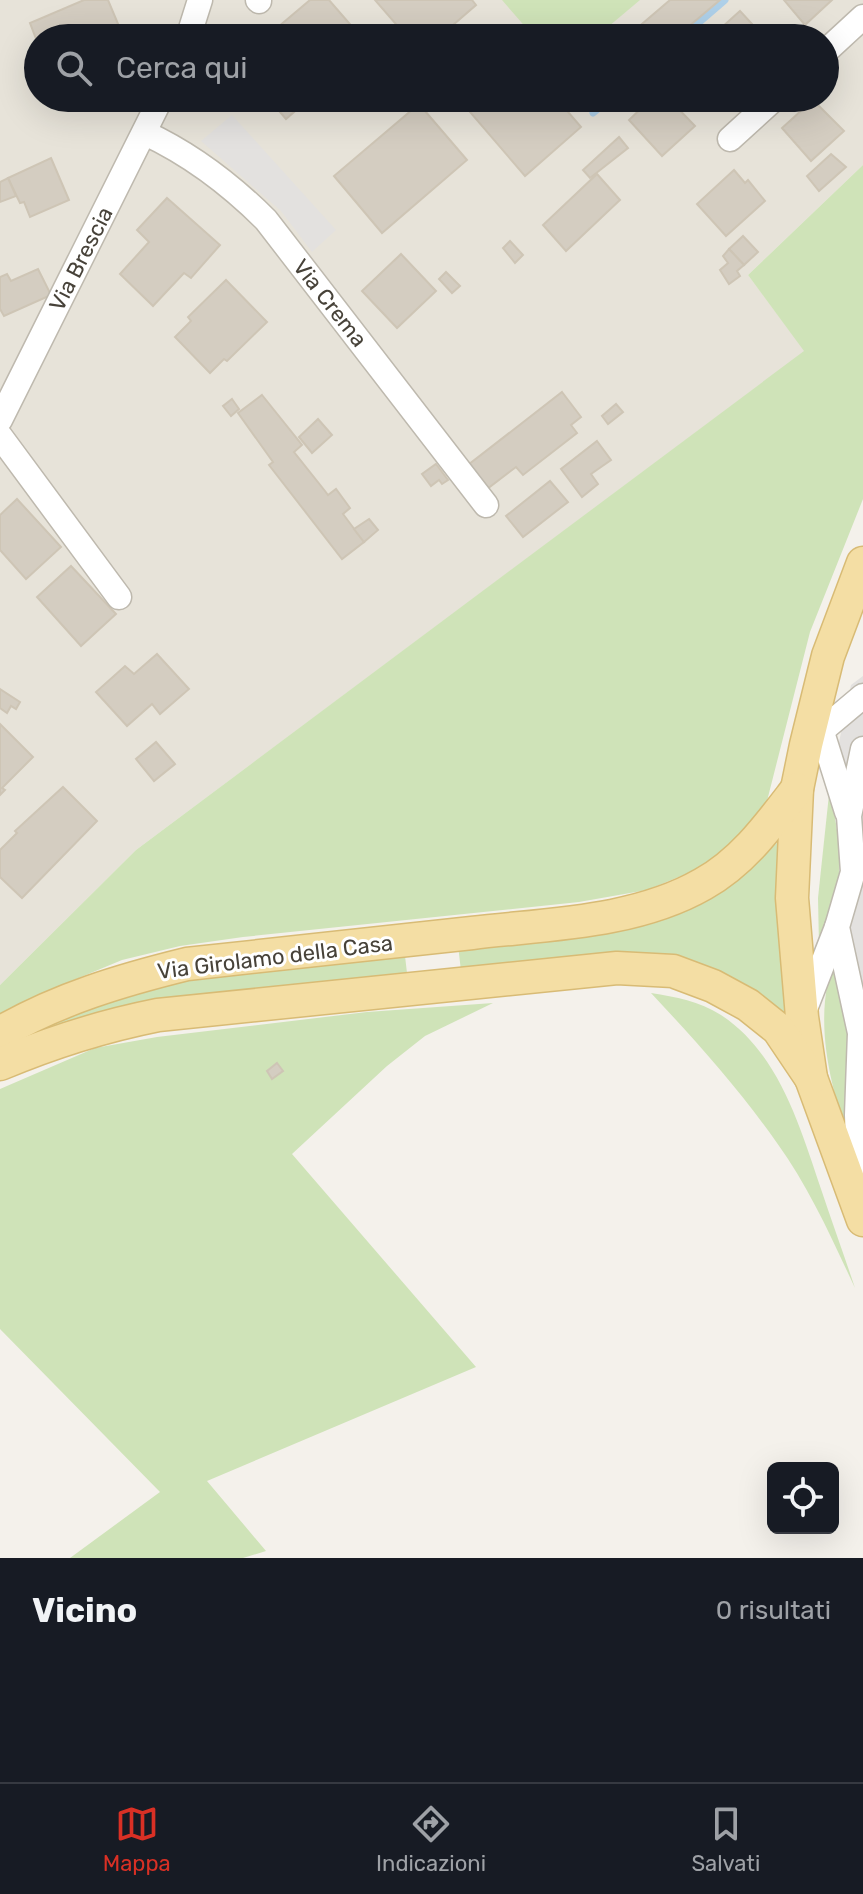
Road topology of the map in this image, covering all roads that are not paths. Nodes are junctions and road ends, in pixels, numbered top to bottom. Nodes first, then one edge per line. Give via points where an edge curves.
1 (200, 0) edge
2 (863, 17) edge
3 (192, 24) edge
4 (839, 39) edge
5 (155, 112) edge
6 (760, 112) edge
7 (145, 133) junction
8 (730, 139) dead end
9 (0, 420) edge
10 (0, 436) edge
11 (486, 505) dead end
12 (863, 563) edge
13 (119, 597) dead end
14 (863, 696) edge
15 (814, 728) junction
16 (863, 749) edge
17 (797, 789) junction
18 (849, 816) junction
19 (837, 927) junction
20 (431, 938) junction
21 (436, 986) junction
22 (802, 1017) junction
23 (0, 1033) edge
24 (0, 1064) edge
25 (811, 1078) junction
26 (862, 1217) edge

1 - 3 street
2 - 4 street
5 - 7 street, Via Brescia
6 - 8 street
7 - 9 street, Via Brescia
7 - 11 street, Via Crema via 206,170 266,220
10 - 13 street
12 - 15 main road via 828,656
14 - 15 street
15 - 17 main road
15 - 18 street
16 - 18 street
17 - 20 main road, Via Girolamo della Casa via 729,867 671,899 588,919
17 - 22 main road via 792,898
18 - 19 street via 853,872
19 - 22 street
19 - 26 street via 860,1033
20 - 21 main road
20 - 23 main road, Via Girolamo della Casa via 187,964 70,999
21 - 24 main road, Via Girolamo della Casa via 158,1015 109,1024
21 - 25 main road, Via Girolamo della Casa via 617,968 673,971 748,1005 778,1029
22 - 25 main road
25 - 26 main road

